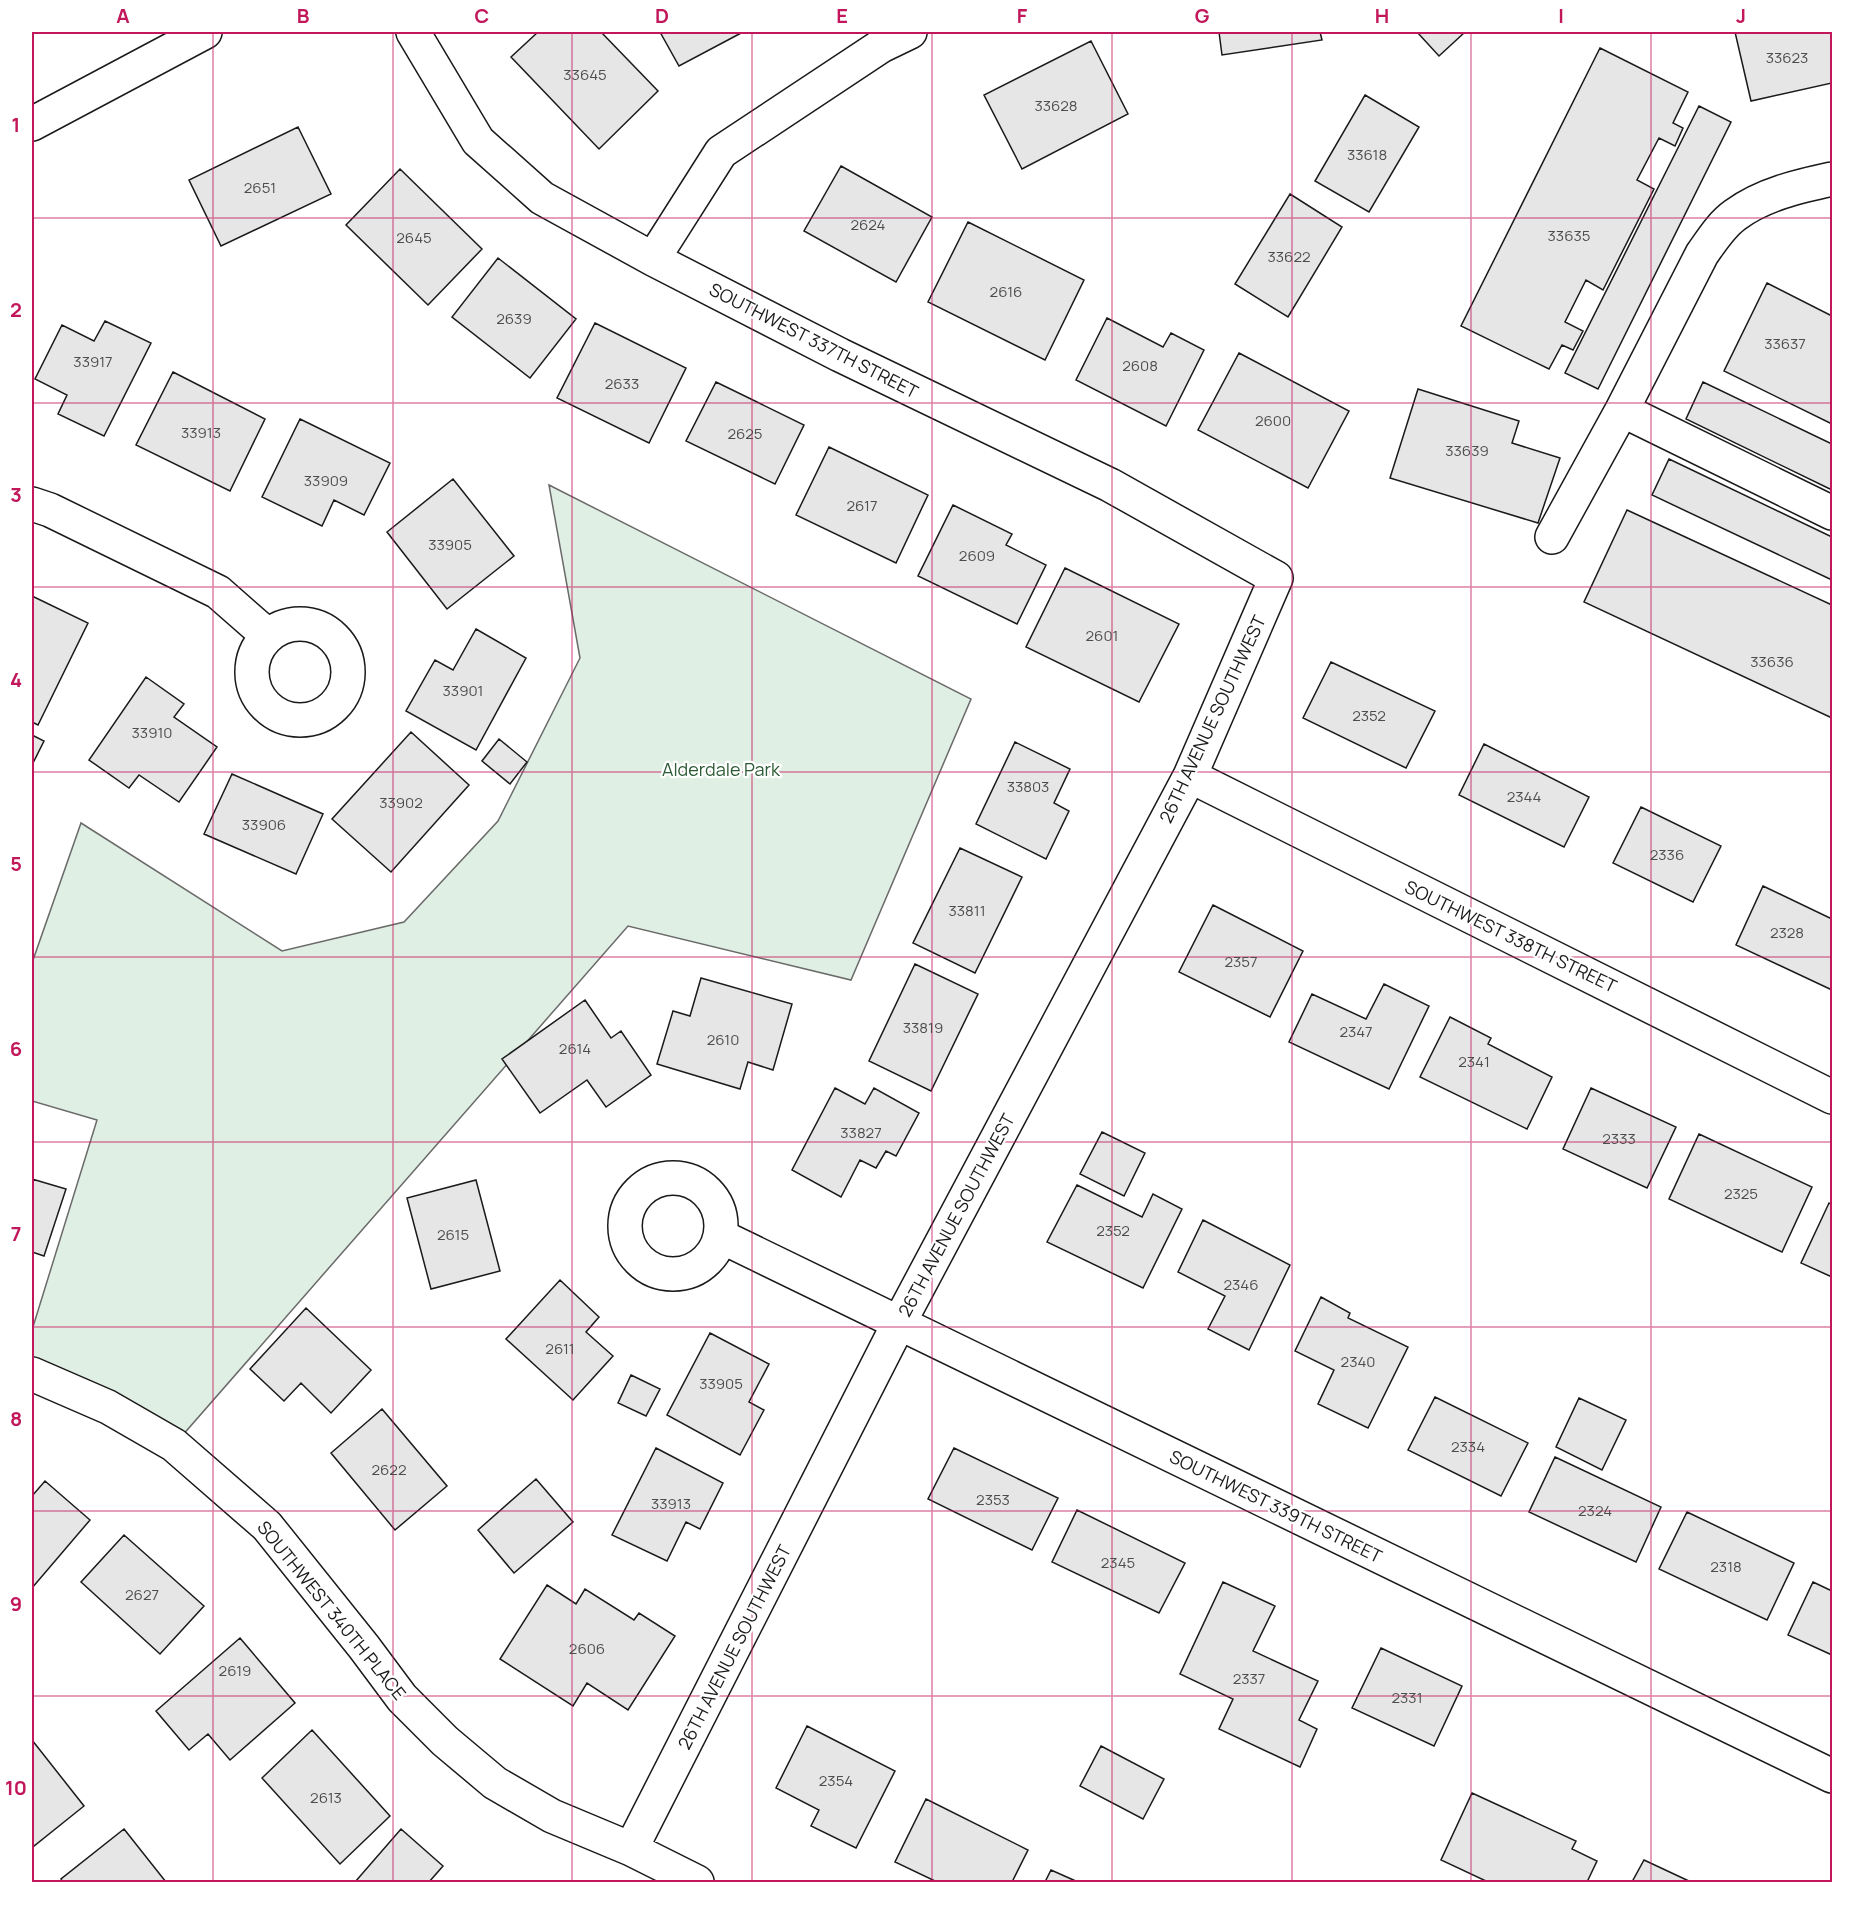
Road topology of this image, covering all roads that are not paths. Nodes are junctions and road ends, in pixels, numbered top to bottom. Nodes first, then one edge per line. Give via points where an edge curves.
1 (205, 32) edge
2 (413, 32) edge
3 (910, 32) edge
4 (32, 124) edge
5 (1833, 179) edge
6 (652, 259) junction
7 (1622, 410) junction
8 (32, 504) edge
9 (1833, 513) edge
10 (1552, 537) dead end
11 (1276, 578) joint
12 (267, 635) dead end
13 (1190, 776) junction
14 (1833, 1096) edge
15 (720, 1236) dead end
16 (899, 1323) junction
17 (32, 1374) edge
18 (1833, 1776) edge
19 (631, 1850) junction
20 (697, 1882) edge

1 - 4 street
2 - 6 street, SOUTHWEST 337TH STREET via 478,141 542,198
3 - 6 street via 881,46 722,152
5 - 7 street via 1756,202 1718,231 1702,254
6 - 11 street, SOUTHWEST 337TH STREET via 1110,485
7 - 9 street
7 - 10 street
8 - 12 street via 218,592
11 - 13 street, 26TH AVENUE SOUTHWEST
13 - 14 street, SOUTHWEST 338TH STREET
13 - 16 street, 26TH AVENUE SOUTHWEST
15 - 16 street, SOUTHWEST 339TH STREET
16 - 18 street, SOUTHWEST 339TH STREET
16 - 19 street, 26TH AVENUE SOUTHWEST
17 - 19 street, SOUTHWEST 340TH PLACE via 108,1407 174,1445 267,1526 402,1698 445,1741 495,1783 552,1816
19 - 20 street, SOUTHWEST 340TH PLACE

